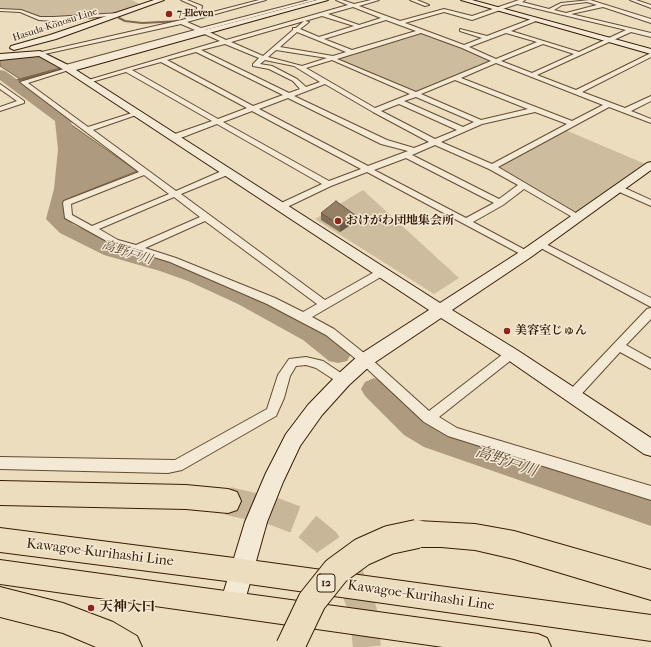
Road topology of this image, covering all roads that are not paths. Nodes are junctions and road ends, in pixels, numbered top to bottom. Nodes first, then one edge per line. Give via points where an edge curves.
1 (161, 0) edge
2 (183, 0) edge
3 (264, 0) edge
4 (314, 0) edge
5 (325, 0) edge
6 (338, 0) edge
7 (377, 0) edge
8 (412, 0) edge
9 (464, 0) edge
10 (507, 0) edge
11 (525, 0) edge
12 (586, 0) edge
13 (632, 0) edge
14 (515, 2) junction
15 (427, 5) dead end
16 (352, 6) junction
17 (604, 6) junction
18 (651, 7) edge
19 (0, 10) edge
20 (497, 10) junction
21 (550, 10) junction
22 (620, 11) junction
23 (120, 14) junction
24 (322, 14) junction
25 (565, 14) junction
26 (605, 14) dead end
27 (598, 15) dead end
28 (313, 17) junction
29 (386, 18) junction
30 (583, 18) junction
31 (534, 20) junction
32 (651, 21) edge
33 (182, 22) junction
34 (400, 23) junction
35 (358, 26) junction
36 (295, 29) junction
37 (462, 30) dead end
38 (631, 30) junction
39 (202, 31) junction
40 (421, 31) junction
41 (506, 31) junction
42 (651, 35) edge
43 (487, 38) junction
44 (319, 39) junction
45 (225, 41) junction
46 (608, 41) junction
47 (544, 42) junction
48 (464, 47) junction
49 (276, 48) junction
50 (196, 50) junction
51 (0, 52) edge
52 (351, 52) junction
53 (651, 52) edge
54 (40, 53) junction
55 (581, 54) junction
56 (651, 56) edge
57 (0, 57) edge
58 (332, 58) junction
59 (264, 59) junction
60 (162, 60) junction
61 (496, 61) junction
62 (67, 68) junction
63 (301, 68) junction
64 (127, 70) junction
65 (532, 75) junction
66 (455, 78) junction
67 (88, 81) junction
68 (325, 82) junction
69 (0, 86) edge
70 (305, 90) junction
71 (577, 92) junction
72 (415, 94) junction
73 (289, 95) junction
74 (651, 98) edge
75 (398, 101) junction
76 (639, 104) junction
77 (608, 105) junction
78 (253, 108) junction
79 (651, 108) edge
80 (0, 109) edge
81 (536, 109) junction
82 (375, 111) junction
83 (625, 111) junction
84 (137, 113) junction
85 (218, 121) junction
86 (651, 121) edge
87 (480, 122) junction
88 (573, 124) junction
89 (88, 130) junction
90 (464, 130) junction
91 (175, 137) junction
92 (436, 142) junction
93 (415, 151) junction
94 (406, 155) junction
95 (651, 165) edge
96 (492, 167) junction
97 (366, 169) junction
98 (145, 172) junction
99 (227, 172) junction
100 (328, 184) junction
101 (524, 185) junction
102 (618, 188) junction
103 (174, 194) junction
104 (500, 202) junction
105 (651, 203) edge
106 (282, 206) junction
107 (577, 216) junction
108 (206, 217) junction
109 (466, 222) junction
110 (92, 229) junction
111 (540, 244) junction
112 (136, 249) junction
113 (526, 254) junction
114 (382, 272) junction
115 (651, 303) edge
116 (324, 304) junction
117 (441, 310) junction
118 (651, 312) edge
119 (303, 317) junction
120 (618, 346) junction
121 (510, 354) junction
122 (365, 360) junction
123 (651, 366) edge
124 (343, 380) junction
125 (572, 396) junction
126 (428, 418) junction
127 (651, 448) edge
128 (0, 463) edge
129 (0, 493) edge
130 (651, 493) edge
131 (228, 501) tunnel mouth
132 (0, 540) edge
133 (242, 571) junction
134 (0, 572) edge
135 (651, 585) edge
136 (0, 602) edge
137 (232, 604) junction
138 (651, 628) edge
139 (126, 647) edge
140 (290, 647) edge
141 (538, 647) edge

1 - 23 street, Hasuda-Konosu Line
2 - 33 street via 200,6 199,10
3 - 33 street
4 - 39 street
5 - 39 street
6 - 16 street
7 - 16 street
8 - 15 street
9 - 20 street
10 - 14 street
11 - 14 street
12 - 17 street
12 - 21 street via 561,4
13 - 18 street
14 - 20 street
14 - 21 street
16 - 24 street
16 - 29 street
17 - 22 street
17 - 25 street
19 - 23 street via 21,11 39,18 54,19
20 - 31 street
20 - 34 street via 472,18 444,10
21 - 25 street
22 - 26 street
22 - 32 street
23 - 51 street, Hasuda-Konosu Line
24 - 28 street
24 - 35 street
25 - 30 street
27 - 30 street
28 - 36 street
28 - 45 street
29 - 34 street
29 - 35 street
30 - 38 street
31 - 41 street
31 - 46 street
33 - 39 street
33 - 54 street
34 - 40 street
35 - 44 street
36 - 44 street
36 - 49 street
37 - 43 street
38 - 42 street
38 - 46 street
39 - 45 street
39 - 62 street
40 - 48 street
40 - 52 street
41 - 43 street
41 - 47 street
43 - 48 street
44 - 52 street
45 - 50 street
45 - 59 street
46 - 53 street
46 - 55 street
47 - 55 street
47 - 61 street
48 - 61 street
49 - 58 street
49 - 59 street
50 - 60 street
50 - 73 street
52 - 58 street
54 - 57 street
54 - 62 street
55 - 65 street
56 - 71 street
58 - 63 street
58 - 72 street
59 - 63 street
59 - 70 street via 255,65 270,67 295,80
60 - 64 street
60 - 78 street
61 - 65 street
61 - 66 street
62 - 67 street
62 - 89 street via 23,82
63 - 68 street
64 - 67 street
64 - 85 street
65 - 71 street
66 - 72 street
66 - 81 street
67 - 84 street
68 - 70 street
68 - 82 street
69 - 80 street via 22,102
70 - 73 street
71 - 77 street
72 - 75 street
72 - 87 street
73 - 78 street
73 - 93 street via 384,142
74 - 76 street
75 - 82 street
75 - 90 street
76 - 79 street
76 - 83 street
77 - 83 street
77 - 88 street
78 - 85 street
78 - 97 street
81 - 87 street
81 - 88 street
82 - 92 street
83 - 86 street
84 - 89 street
84 - 91 street
85 - 91 street
85 - 100 street
87 - 90 street
88 - 96 street
89 - 98 street
90 - 92 street
91 - 99 street
92 - 93 street
92 - 96 street
93 - 94 street
94 - 97 street
94 - 104 street
95 - 102 street
96 - 101 street
97 - 100 street
97 - 109 street
98 - 103 street
98 - 110 street via 67,203 68,216
99 - 103 street
99 - 106 street
100 - 106 street
101 - 104 street
101 - 107 street
102 - 105 street
102 - 107 street
103 - 108 street
103 - 110 street
104 - 109 street
106 - 114 street
107 - 111 street
108 - 112 street
108 - 116 street
109 - 113 street
110 - 112 street via 115,242
111 - 113 street
111 - 115 street
112 - 119 street via 180,262
113 - 117 street
114 - 116 street
114 - 117 street
116 - 119 street
117 - 121 street
117 - 122 street
118 - 120 street
119 - 122 street via 330,332
120 - 123 street
120 - 125 street
121 - 125 street
121 - 126 street
122 - 124 street
122 - 126 street
124 - 128 street via 319,364 293,362 284,375 272,412 177,466
124 - 133 street via 315,410 293,440 256,522
125 - 127 street
126 - 130 street via 453,432
129 - 131 highway via 186,497
132 - 133 main road, Kawagoe-Kurihashi Line / 12
133 - 137 street
133 - 138 main road, Kawagoe-Kurihashi Line / 12
134 - 137 main road
135 - 140 highway, bridge via 514,545 475,537 417,534 389,540 362,552 336,571 312,601
136 - 139 highway via 63,618 102,633
137 - 141 main road

